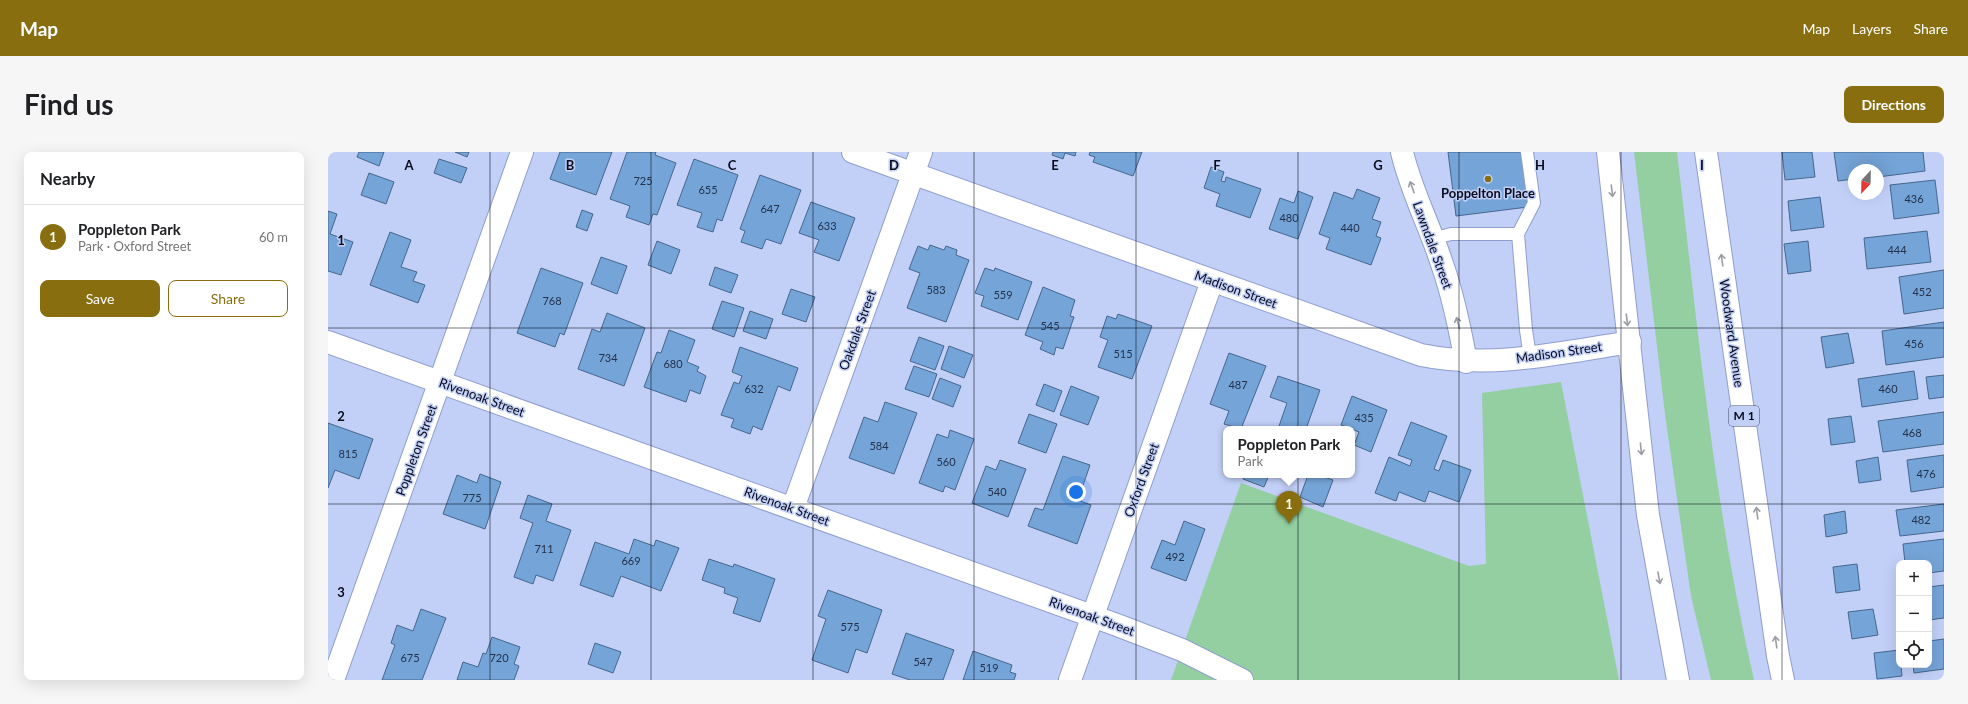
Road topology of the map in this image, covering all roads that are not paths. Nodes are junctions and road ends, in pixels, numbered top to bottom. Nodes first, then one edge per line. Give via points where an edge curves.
1 (522, 152) edge
2 (853, 152) edge
3 (921, 152) edge
4 (1402, 152) edge
5 (1527, 152) edge
6 (1608, 152) edge
7 (1706, 152) edge
8 (914, 174) junction
9 (1518, 234) junction
10 (1432, 239) junction
11 (1212, 281) junction
12 (328, 342) edge
13 (1630, 342) junction
14 (1530, 356) junction
15 (1466, 362) junction
16 (440, 382) junction
17 (793, 508) junction
18 (1093, 616) junction
19 (334, 680) edge
20 (1070, 680) edge
21 (1242, 680) edge
22 (1678, 680) edge
23 (1783, 680) edge

1 - 16 street, Poppleton Street
2 - 8 street, Madison Street
3 - 8 street, Oakdale Street
10 -> 4 street, Lawndale Street
5 - 9 lane via 1534,203
6 -> 13 street
23 -> 7 street, Woodward Avenue / M 1
8 - 11 street, Madison Street
8 - 17 street, Oakdale Street
9 - 10 lane via 1451,234
9 - 14 lane
15 -> 10 street, Lawndale Street via 1462,337 1442,263
11 - 15 street, Madison Street via 1421,355
11 - 18 street, Oxford Street
12 - 16 street, Rivenoak Street
13 - 14 street, Madison Street
13 -> 22 street via 1648,515
14 - 15 street, Madison Street
16 - 17 street, Rivenoak Street
16 - 19 street, Poppleton Street
17 - 18 street, Rivenoak Street
18 - 20 street, Oxford Street
18 - 21 street, Rivenoak Street via 1182,650

